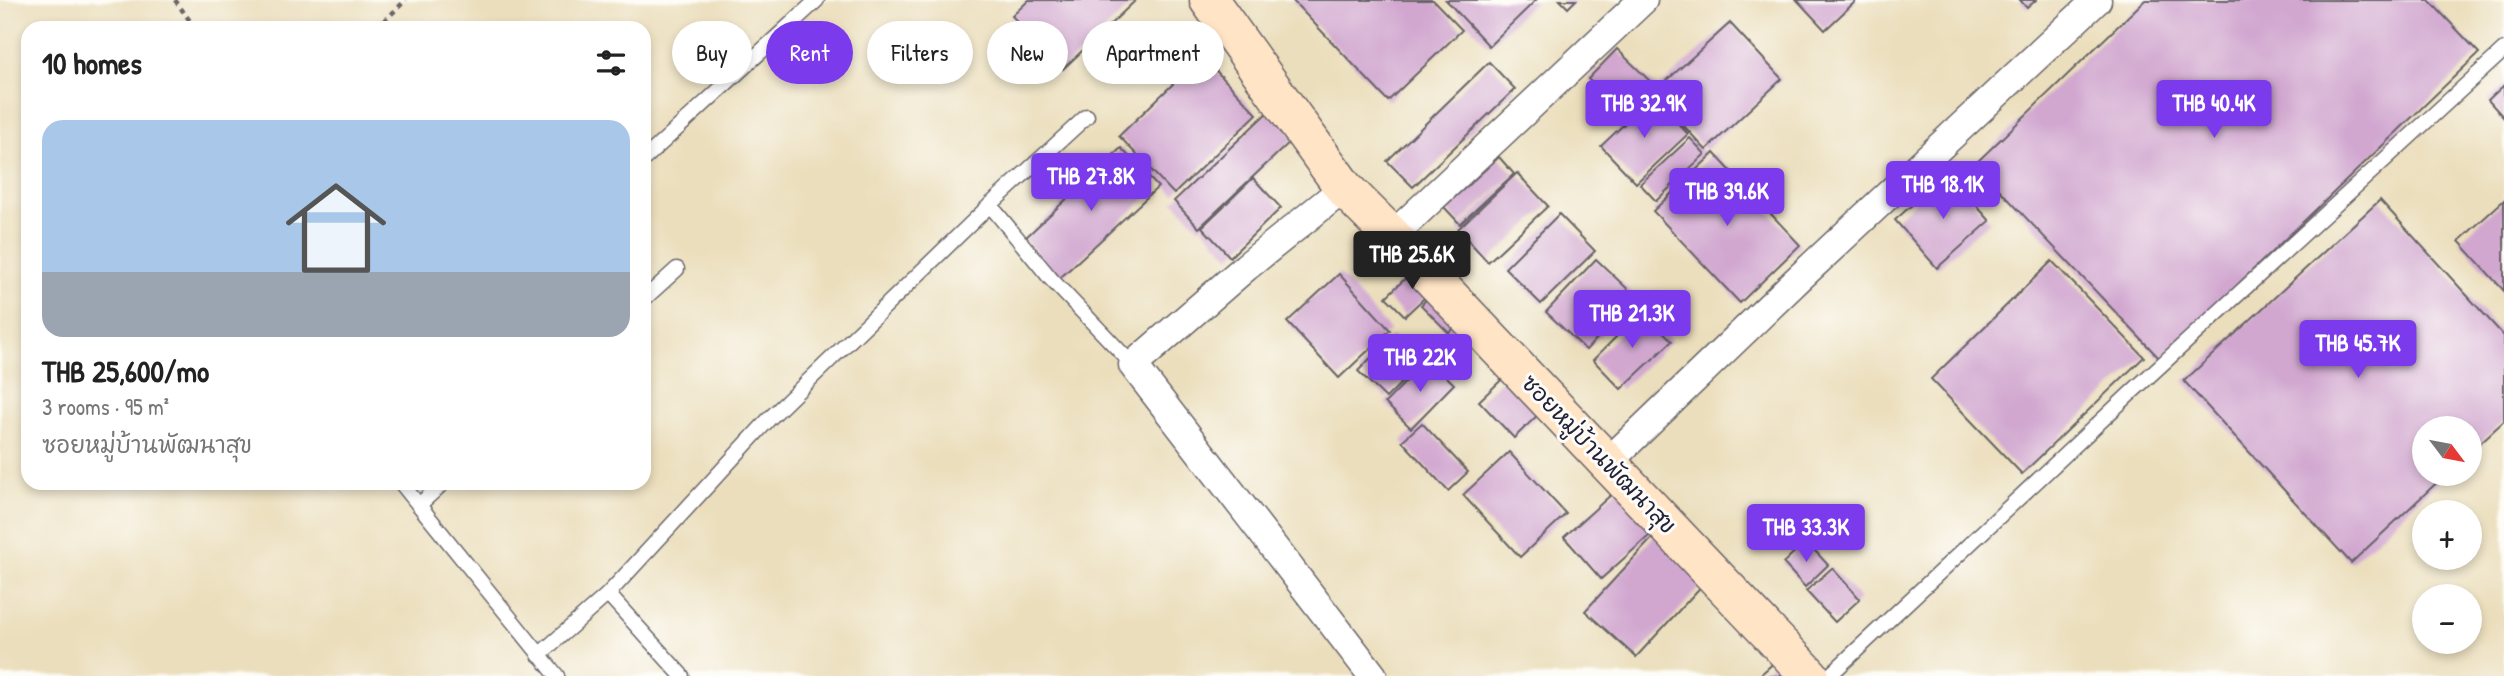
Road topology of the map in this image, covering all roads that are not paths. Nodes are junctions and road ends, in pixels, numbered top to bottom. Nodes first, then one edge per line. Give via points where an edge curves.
1 (817, 0) edge
2 (1209, 0) edge
3 (1643, 0) edge
4 (2096, 0) edge
5 (2504, 50) edge
6 (1087, 116) dead end
7 (651, 153) edge
8 (1344, 188) junction
9 (990, 205) junction
10 (1392, 236) junction
11 (677, 269) dead end
12 (651, 293) edge
13 (1133, 365) junction
14 (1606, 463) junction
15 (407, 490) edge
16 (435, 490) edge
17 (419, 505) junction
18 (608, 594) junction
19 (539, 655) junction
20 (557, 676) edge
21 (682, 676) edge
22 (1373, 676) edge
23 (1810, 676) edge
24 (1829, 676) edge

1 - 7 lane
2 - 8 street, ซอยหมู่บ้านพัฒนาสุข
3 - 10 street
4 - 14 street
5 - 24 lane
6 - 9 lane
8 - 10 street, ซอยหมู่บ้านพัฒนาสุข
8 - 13 street
9 - 13 lane via 1051,279
9 - 18 lane via 769,419
10 - 14 street, ซอยหมู่บ้านพัฒนาสุข
11 - 12 lane
13 - 22 street
14 - 23 street, ซอยหมู่บ้านพัฒนาสุข
15 - 17 lane
16 - 17 lane
17 - 19 lane
18 - 19 lane
18 - 21 lane
19 - 20 lane

